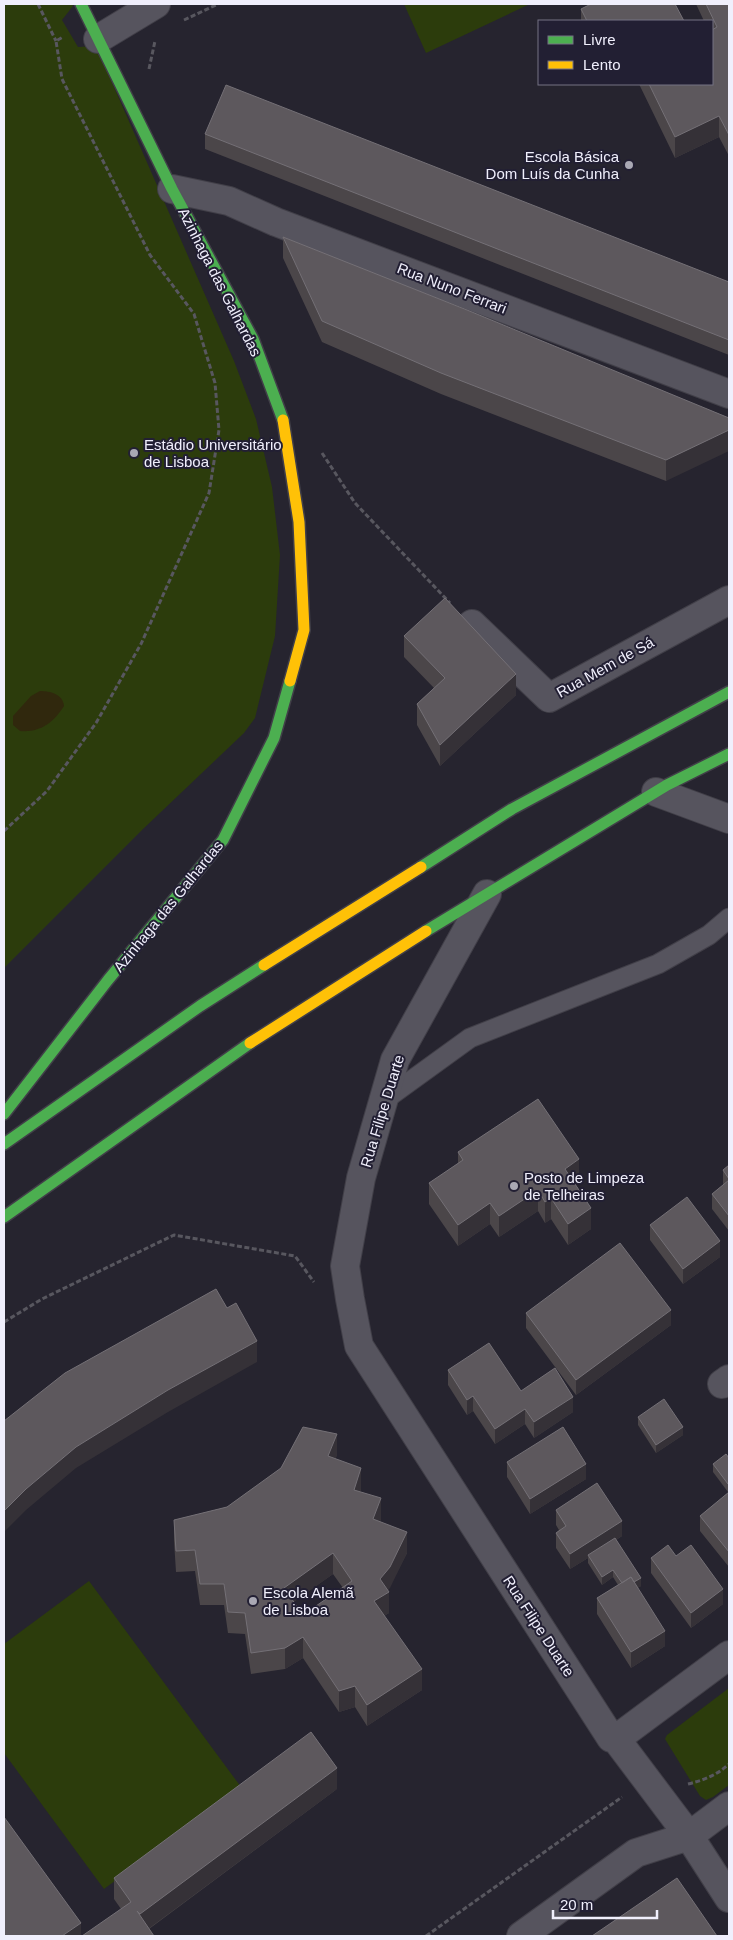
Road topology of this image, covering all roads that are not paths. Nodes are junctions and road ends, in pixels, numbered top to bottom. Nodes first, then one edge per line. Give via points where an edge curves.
1 (81, 4) edge
2 (156, 4) edge
3 (98, 39) junction
4 (172, 189) junction
5 (729, 394) edge
6 (729, 600) edge
7 (472, 624) edge
8 (729, 692) edge
9 (729, 754) edge
10 (656, 792) junction
11 (729, 819) edge
12 (487, 894) junction
13 (729, 918) edge
14 (384, 1101) junction
15 (4, 1114) edge
16 (4, 1144) edge
17 (4, 1217) edge
18 (729, 1655) edge
19 (616, 1739) junction
20 (729, 1806) edge
21 (689, 1836) junction
22 (729, 1898) edge
23 (521, 1936) edge

1 - 3 main road, Azinhaga das Galhardas
2 - 3 street
3 - 4 main road, Azinhaga das Galhardas
4 - 5 street, Rua Nuno Ferrari via 229,201 276,222
4 - 15 main road, Azinhaga das Galhardas via 253,339 284,424 300,522 304,630 274,738 223,840
6 - 7 street, Rua Mem de Sá via 549,698
8 - 16 main road via 512,809 200,1006
9 - 10 main road
10 - 11 street
10 - 12 main road
12 - 14 street, Rua Filipe Duarte via 395,1060
12 - 17 main road via 230,1056
13 - 14 lane via 709,936 658,964 470,1038
14 - 19 street, Rua Filipe Duarte via 362,1178 345,1266 359,1346 611,1738
18 - 19 street
19 - 21 street, Rua Filipe Duarte
20 - 21 street
21 - 22 street, Rua Filipe Duarte
21 - 23 street via 636,1853

